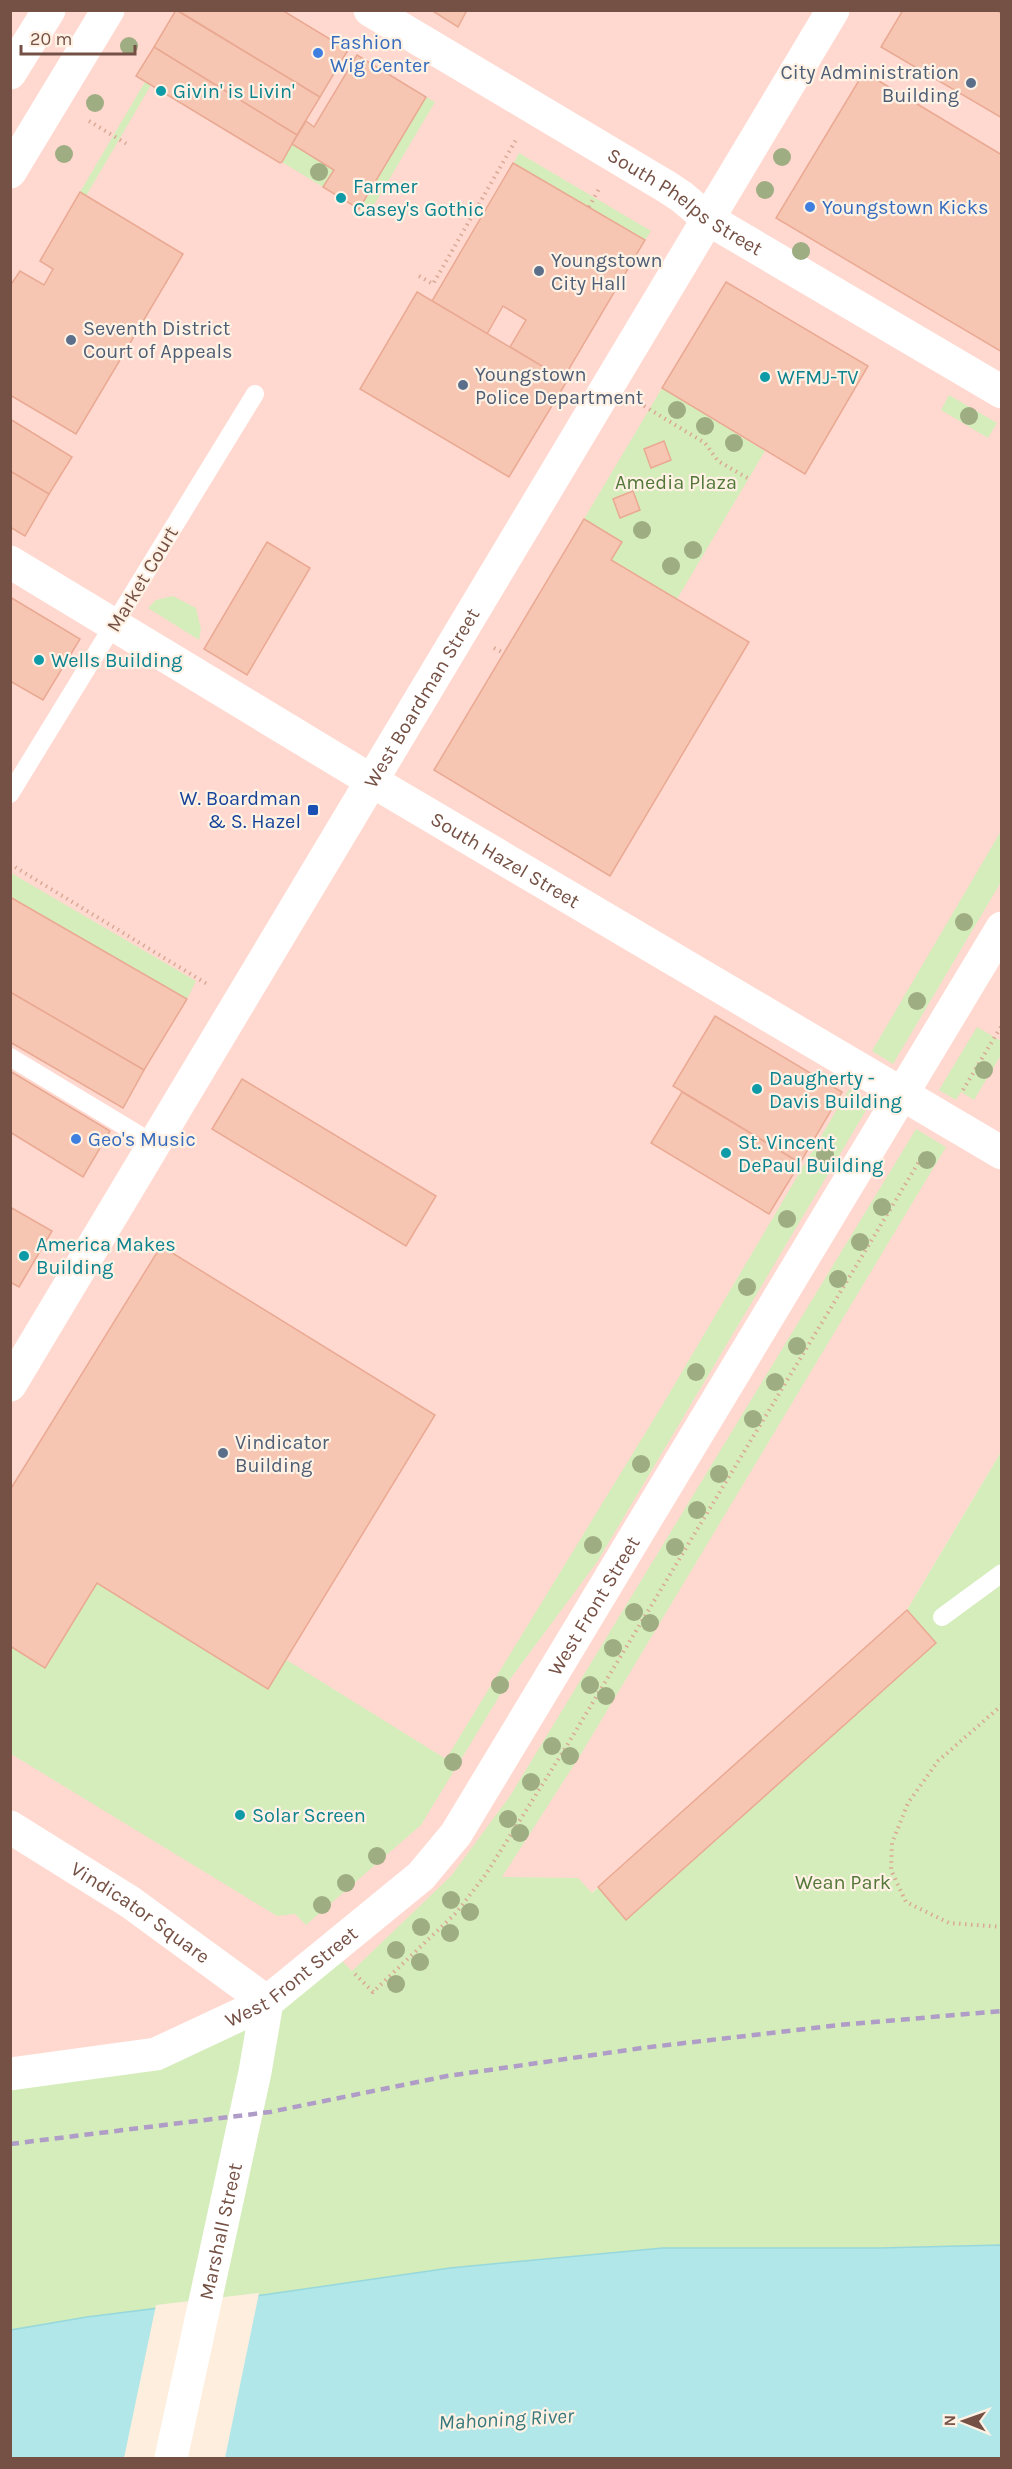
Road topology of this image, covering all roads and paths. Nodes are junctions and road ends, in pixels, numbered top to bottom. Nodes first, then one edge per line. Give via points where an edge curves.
1 (49, 10) edge
2 (108, 10) edge
3 (370, 10) edge
4 (833, 10) edge
5 (10, 73) edge
6 (89, 121) dead end
7 (521, 132) dead end
8 (130, 146) dead end
9 (10, 172) edge
10 (604, 181) dead end
11 (589, 207) dead end
12 (708, 219) junction
13 (419, 276) dead end
14 (1002, 392) edge
15 (255, 394) dead end
16 (644, 406) dead end
17 (749, 479) dead end
18 (10, 562) edge
19 (114, 625) junction
20 (372, 781) junction
21 (10, 794) edge
22 (10, 864) edge
23 (1002, 928) edge
24 (239, 1003) junction
25 (1002, 1025) edge
26 (10, 1057) edge
27 (961, 1092) dead end
28 (902, 1094) junction
29 (154, 1144) junction
30 (926, 1150) dead end
31 (1002, 1153) edge
32 (10, 1385) edge
33 (1002, 1573) edge
34 (942, 1617) dead end
35 (1002, 1705) edge
36 (10, 1827) edge
37 (1002, 1927) edge
38 (373, 1992) dead end
39 (267, 2002) junction
40 (10, 2074) edge
41 (171, 2458) edge

1 - 5 street
2 - 9 street
3 - 12 street, South Phelps Street via 667,187
4 - 12 street, West Boardman Street
6 - 8 path
7 - 13 path via 433,284
10 - 11 path
12 - 14 street, South Phelps Street
12 - 20 street, West Boardman Street
15 - 19 lane, Market Court
16 - 17 path via 705,443 717,461
18 - 19 street, South Hazel Street
19 - 20 street, South Hazel Street
19 - 21 lane, Market Court
20 - 24 street, West Boardman Street
20 - 28 street, South Hazel Street
22 - 24 path
23 - 28 street, West Front Street
24 - 29 street, West Boardman Street
25 - 27 path
26 - 29 lane
28 - 31 street, South Hazel Street
28 - 39 street, West Front Street via 456,1834 421,1876
29 - 32 street, West Boardman Street
30 - 38 path via 486,1874 456,1913
33 - 34 lane
35 - 37 path via 938,1761 908,1803 892,1843 891,1870 906,1902 949,1923
36 - 39 street, Vindicator Square via 130,1902
39 - 40 street, West Front Street via 156,2054
39 - 41 street, Marshall Street

